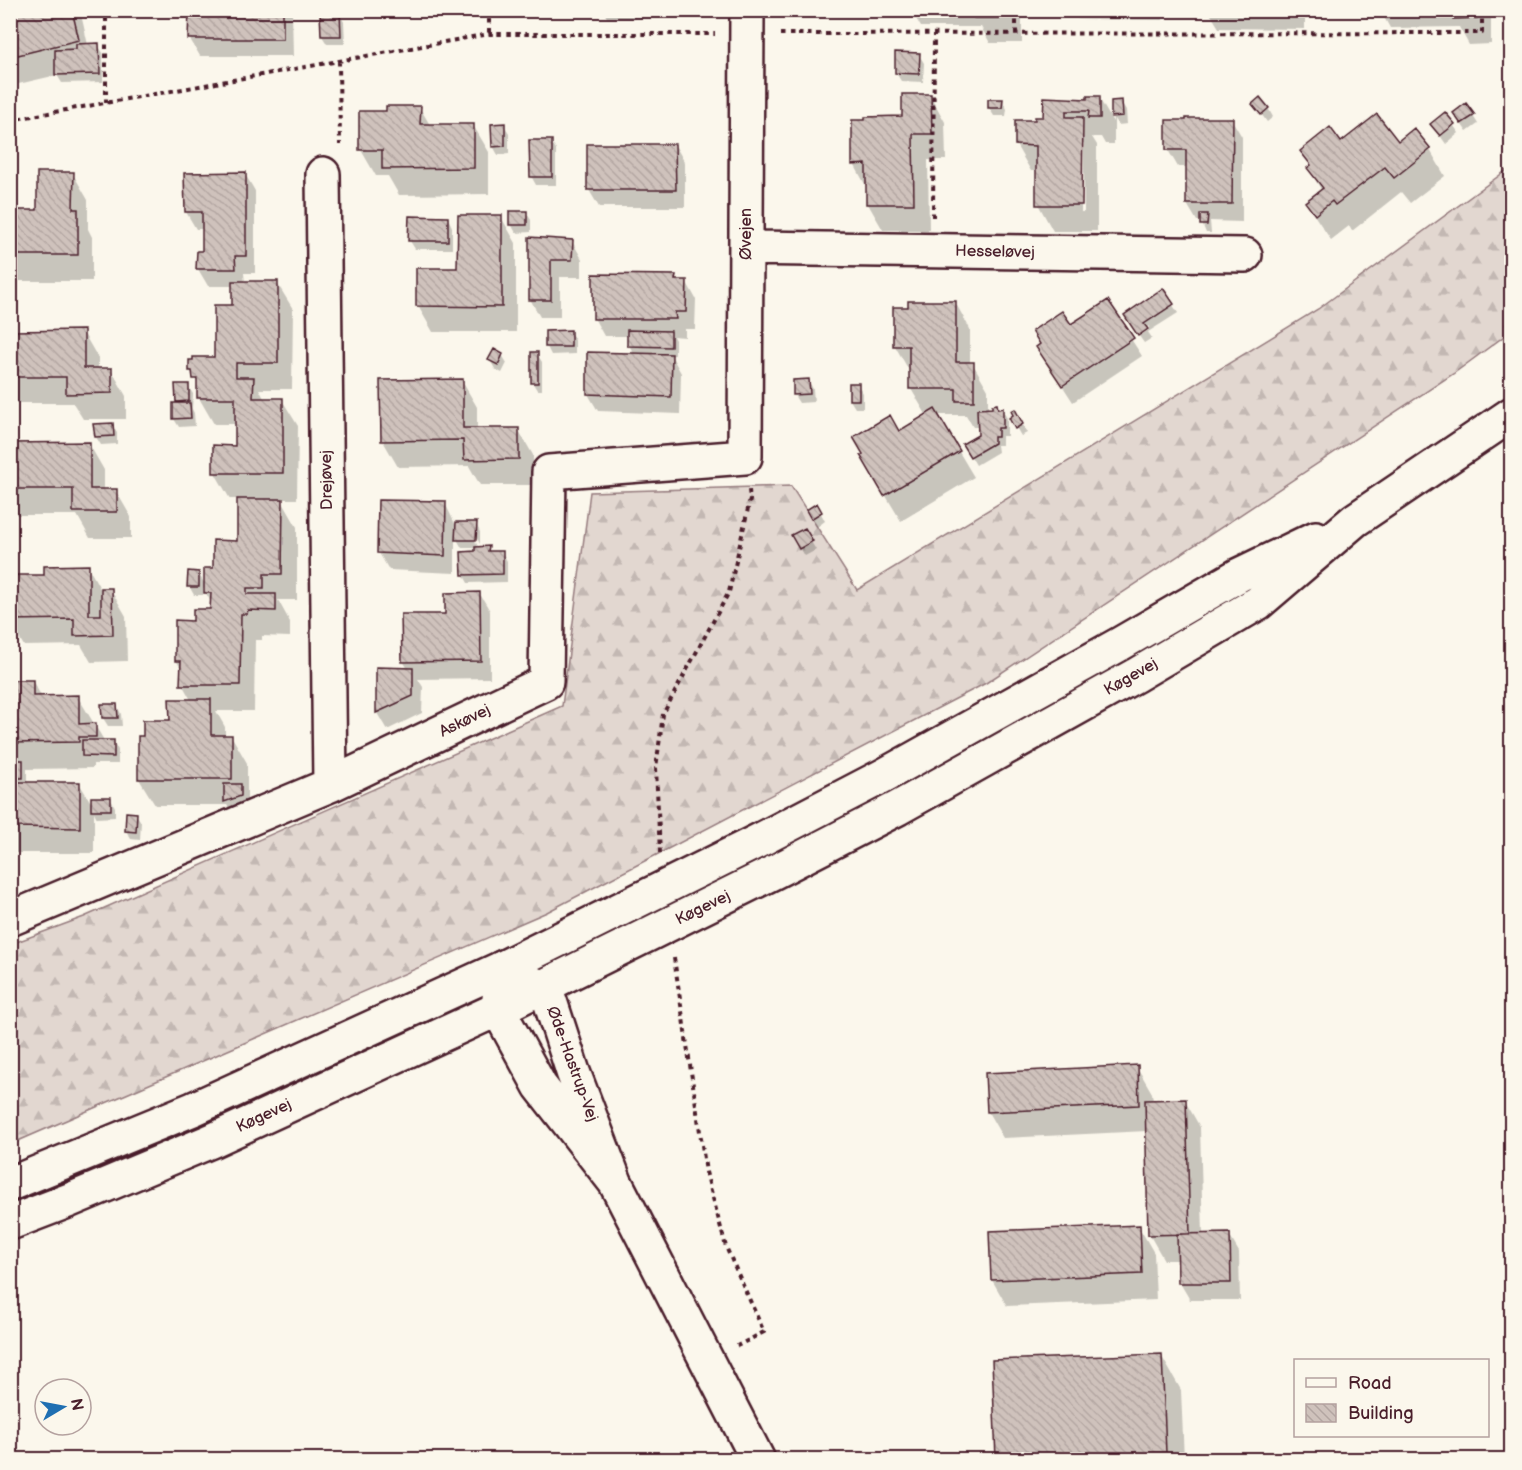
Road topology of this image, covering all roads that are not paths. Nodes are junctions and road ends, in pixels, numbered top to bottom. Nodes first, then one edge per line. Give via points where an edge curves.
1 (747, 10) edge
2 (323, 174) road end
3 (746, 248) junction
4 (1245, 255) dead end
5 (1512, 414) edge
6 (745, 457) joint
7 (1355, 520) junction
8 (330, 785) junction
9 (10, 919) edge
10 (502, 968) junction
11 (542, 988) junction
12 (498, 1009) junction
13 (615, 1182) junction
14 (10, 1184) edge
15 (10, 1223) edge
16 (758, 1460) edge

1 - 3 street, Øvejen
2 - 8 street, Drejøvej
3 - 4 street, Hesseløvej
3 - 6 street, Øvejen
5 - 7 street, Køgevej
6 - 8 street, Askøvej via 549,472 546,682
7 - 10 street, Køgevej via 1239,575 883,776
7 - 11 street, Køgevej via 1258,603 1136,675 887,813
8 - 9 street, Askøvej
10 - 11 street, Øde-Hastrup-Vej
10 - 12 street
10 - 14 street, Køgevej via 193,1109
11 - 12 street, Køgevej
11 - 13 street, Øde-Hastrup-Vej
12 - 13 street, Øde-Hastrup-Vej via 540,1086
12 - 15 street, Køgevej via 211,1141
13 - 16 street, Øde-Hastrup-Vej

